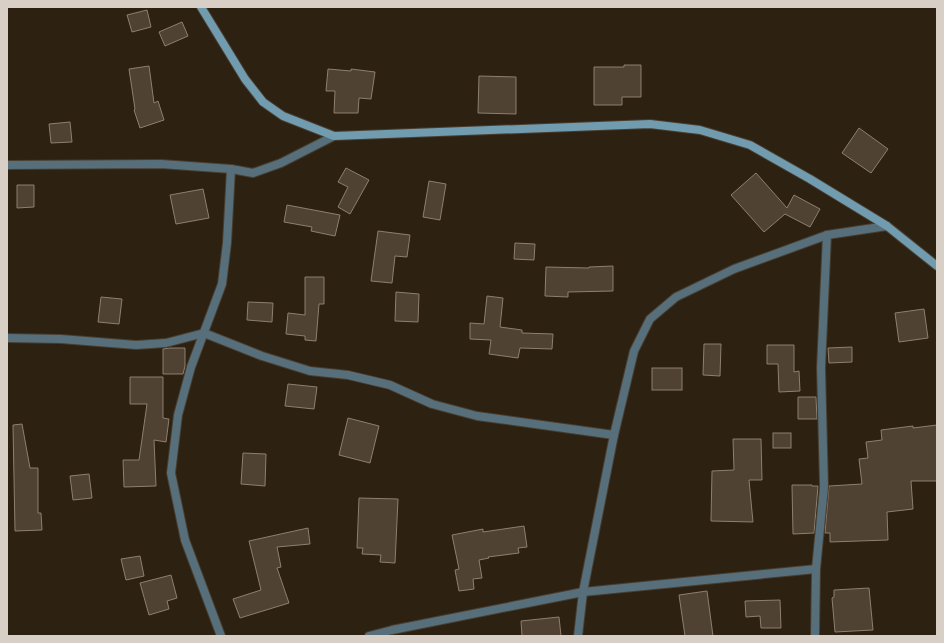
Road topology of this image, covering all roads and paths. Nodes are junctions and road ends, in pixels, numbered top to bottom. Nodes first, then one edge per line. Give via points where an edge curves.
1 (201, 7) edge
2 (334, 136) junction
3 (7, 165) edge
4 (231, 169) junction
5 (886, 226) junction
6 (827, 234) junction
7 (937, 266) edge
8 (204, 333) junction
9 (7, 338) edge
10 (614, 435) junction
11 (816, 569) junction
12 (583, 592) junction
13 (221, 636) edge
14 (369, 636) edge
15 (578, 636) edge
16 (815, 636) edge

1 - 2 street via 245,79 263,102 283,116
2 - 4 street via 281,163 253,173
2 - 5 street via 650,124 700,130 750,145
3 - 4 street via 161,164
4 - 8 street via 222,284
5 - 6 street
5 - 7 street
6 - 10 street via 728,272 676,297 650,320 634,351
6 - 11 street via 821,368 824,487
8 - 9 street via 166,343 136,345
8 - 10 street via 262,356 310,371 348,375 390,385 432,404 477,416
8 - 13 street via 190,367 178,415 171,473 185,540
10 - 12 street
11 - 12 street
11 - 16 street
12 - 14 street
12 - 15 street

